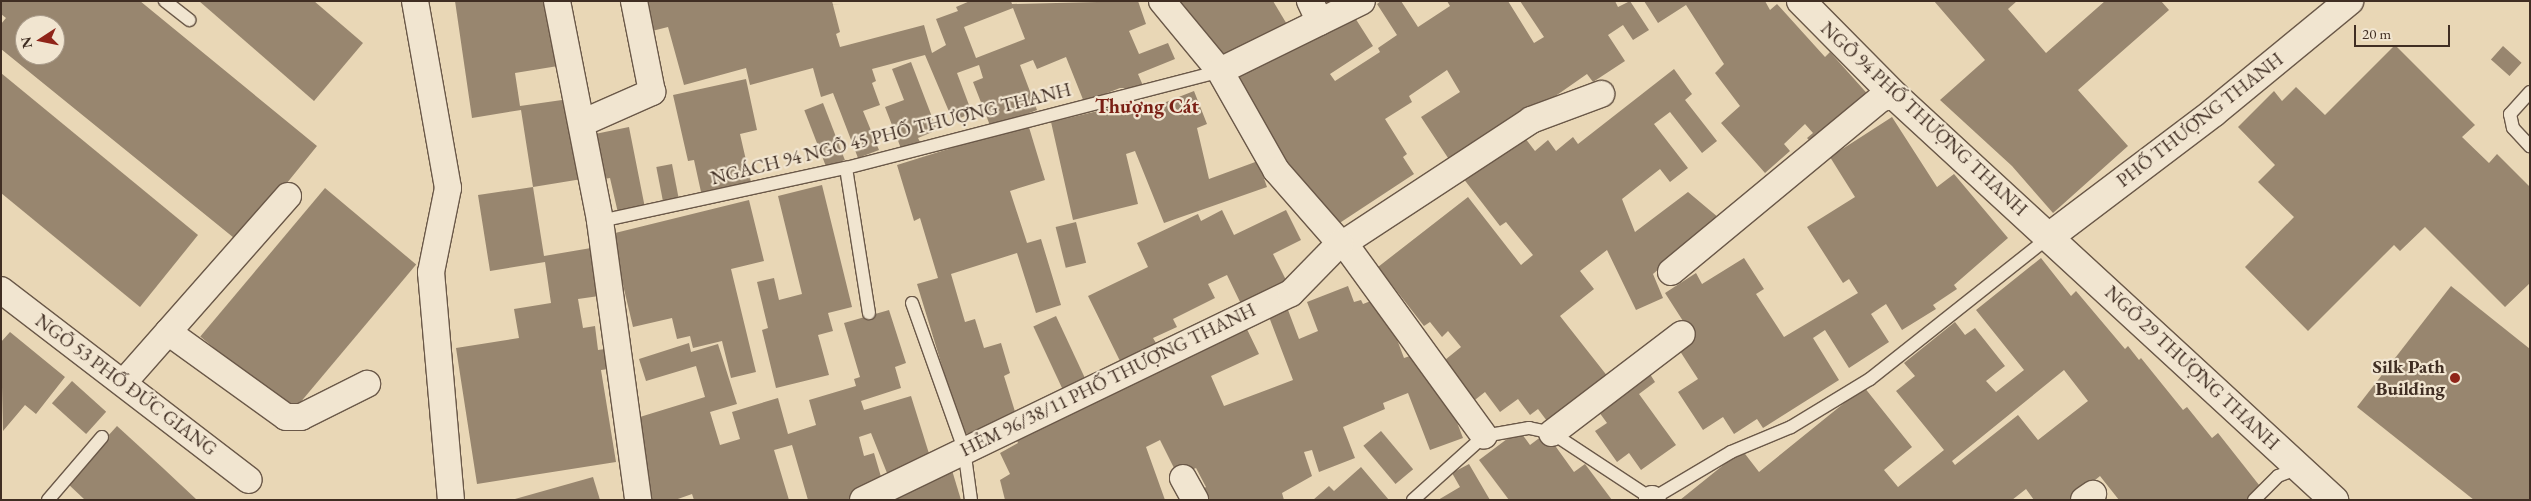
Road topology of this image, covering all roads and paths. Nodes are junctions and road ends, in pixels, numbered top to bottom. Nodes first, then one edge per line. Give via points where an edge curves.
1 (165, 1) edge
2 (415, 1) edge
3 (556, 1) edge
4 (634, 1) edge
5 (1162, 1) edge
6 (1362, 1) edge
7 (1800, 1) edge
8 (2348, 2) edge
9 (1315, 12) edge
10 (189, 20) dead end
11 (1220, 71) junction
12 (2530, 92) edge
13 (1601, 94) dead end
14 (1895, 96) junction
15 (582, 124) junction
16 (2530, 146) edge
17 (846, 168) junction
18 (288, 196) dead end
19 (600, 221) junction
20 (2049, 237) junction
21 (1342, 243) junction
22 (1671, 272) dead end
23 (1, 290) edge
24 (912, 303) dead end
25 (868, 313) dead end
26 (168, 332) junction
27 (1682, 334) dead end
28 (124, 382) junction
29 (367, 384) dead end
30 (1552, 433) junction
31 (1484, 436) junction
32 (102, 437) dead end
33 (964, 449) junction
34 (2299, 468) junction
35 (249, 480) dead end
36 (48, 500) edge
37 (451, 500) edge
38 (638, 500) edge
39 (863, 500) edge
40 (971, 500) edge
41 (1413, 500) edge
42 (1652, 500) edge
43 (2254, 500) edge
44 (2334, 500) edge

1 - 10 lane
2 - 37 street via 448,188 431,272
3 - 15 street
4 - 15 street via 652,92
5 - 11 street
6 - 9 street
7 - 14 street, NGÕ 94 PHỐ THƯỢNG THANH
8 - 20 street, PHỐ THƯỢNG THANH via 2214,112
9 - 11 street
11 - 17 lane, NGÁCH 94 NGÕ 45 PHỐ THƯỢNG THANH
11 - 21 street via 1276,170
12 - 16 lane via 2510,114 2513,128
13 - 21 street, HẺM 96/38/11 PHỐ THƯỢNG THANH via 1531,120
14 - 20 street, NGÕ 94 PHỐ THƯỢNG THANH
14 - 22 street via 1881,98
15 - 19 street
17 - 19 lane, NGÁCH 94 NGÕ 45 PHỐ THƯỢNG THANH
17 - 25 lane
18 - 26 street
19 - 38 street
20 - 34 street, NGÕ 29 THƯỢNG THANH
20 - 42 lane via 1870,379 1791,427 1731,452
21 - 31 street
21 - 33 street, HẺM 96/38/11 PHỐ THƯỢNG THANH via 1291,293
23 - 28 street, NGÕ 53 PHỐ ĐỨC GIANG
24 - 33 lane
26 - 28 street
26 - 29 street via 286,417 301,417
27 - 30 street
28 - 35 street, NGÕ 53 PHỐ ĐỨC GIANG
30 - 31 lane via 1529,428
30 - 42 lane
31 - 41 lane
32 - 36 lane
33 - 39 street, HẺM 96/38/11 PHỐ THƯỢNG THANH
33 - 40 lane
34 - 43 lane via 2278,476
34 - 44 street, NGÕ 29 THƯỢNG THANH

